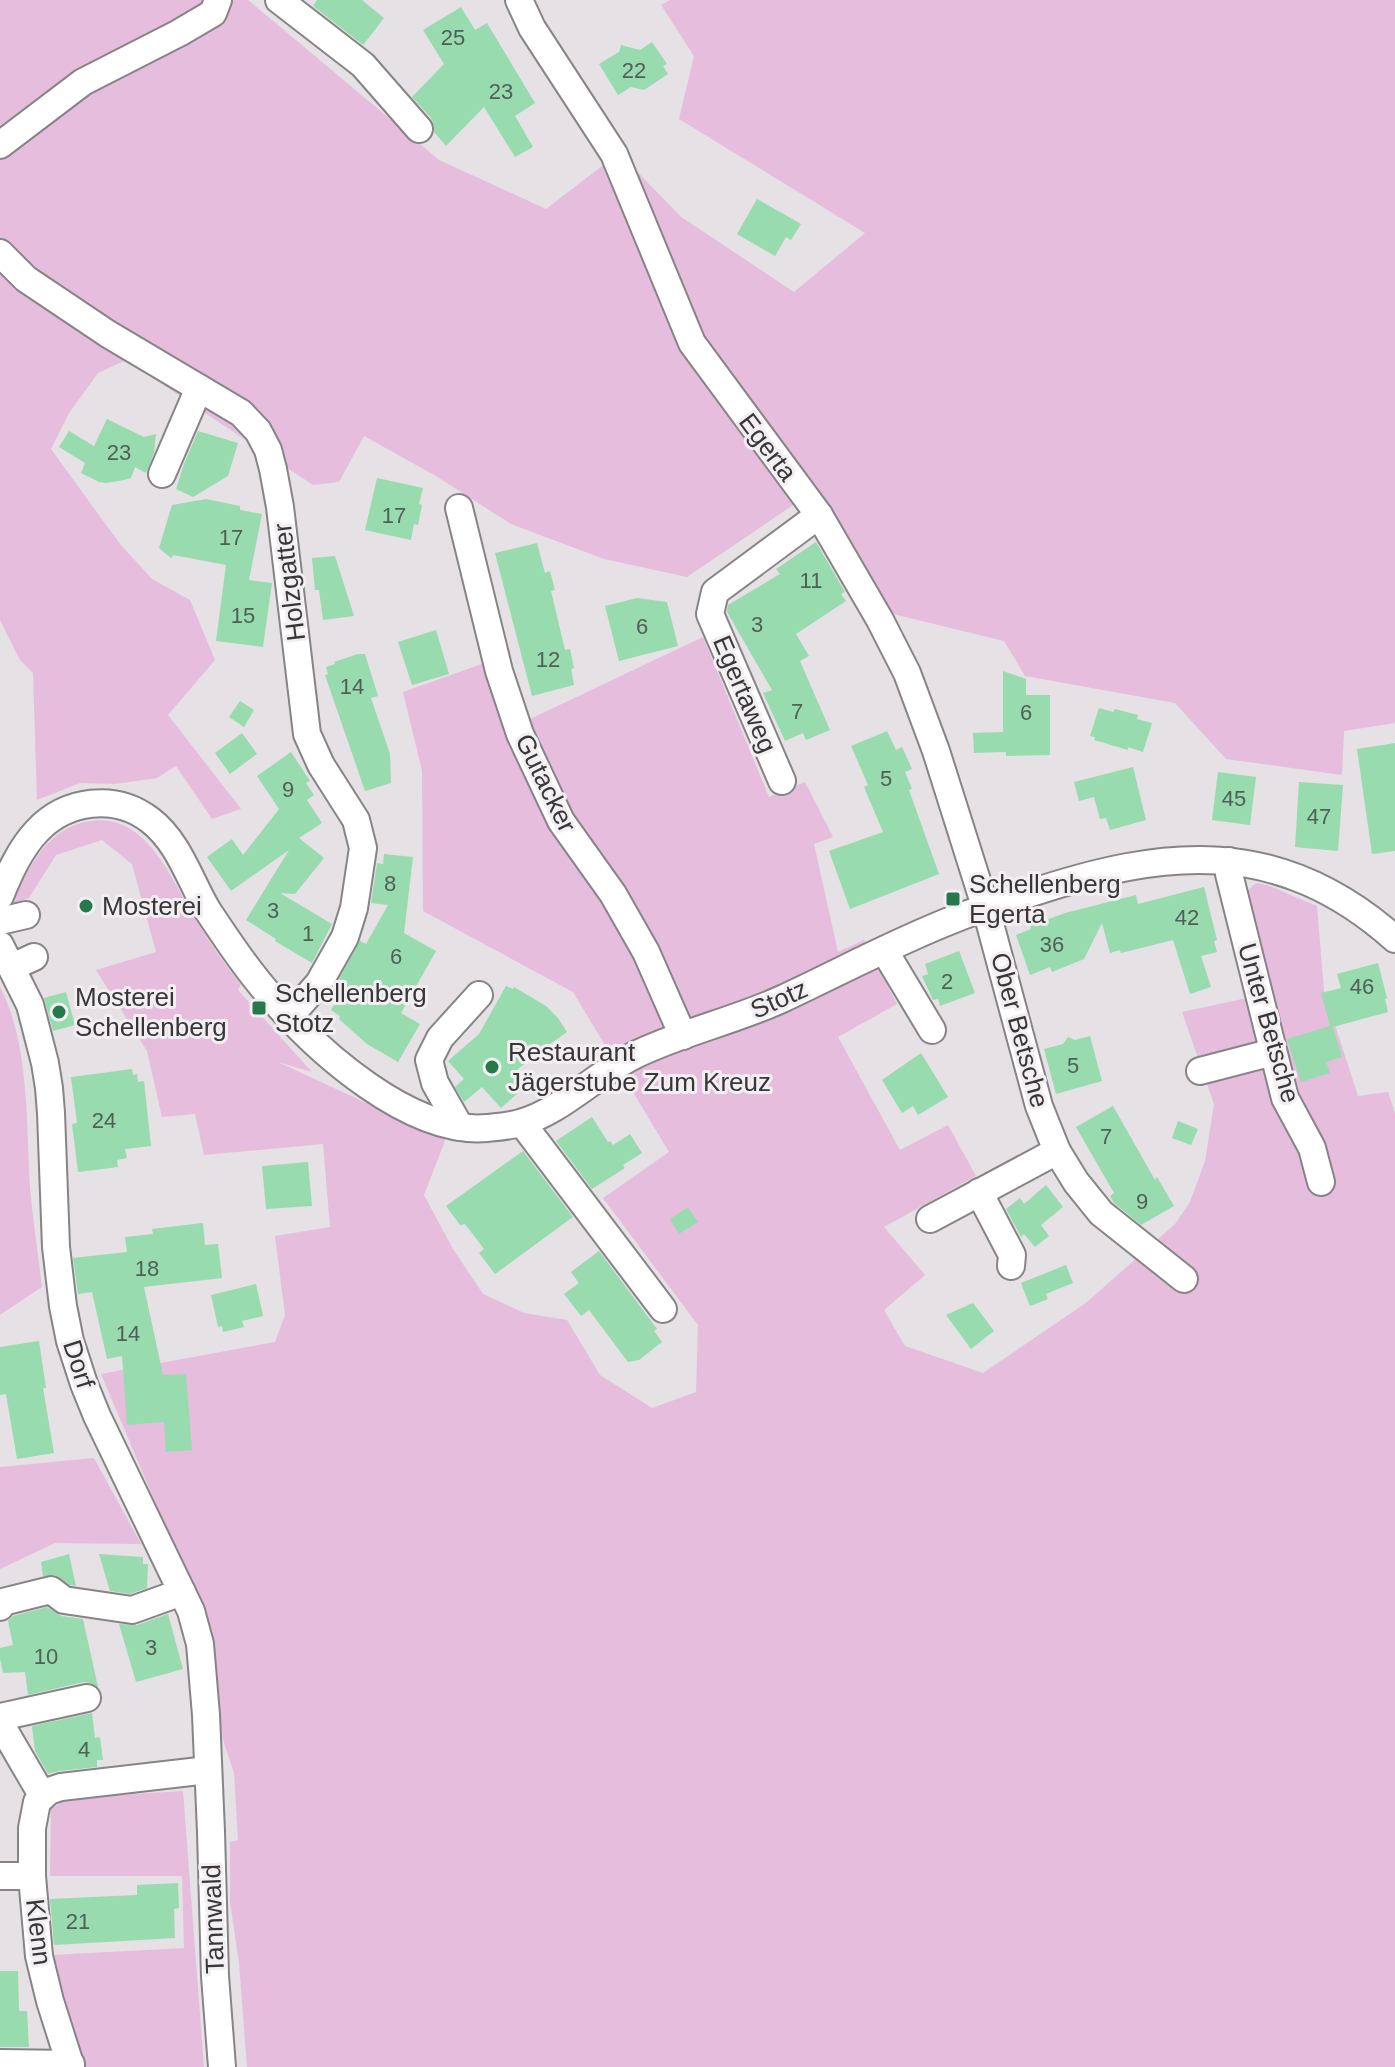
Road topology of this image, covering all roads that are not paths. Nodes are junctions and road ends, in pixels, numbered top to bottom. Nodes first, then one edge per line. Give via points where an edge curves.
1 (218, 0) edge
2 (279, 0) edge
3 (519, 0) edge
4 (419, 129) dead end
5 (0, 145) edge
6 (0, 253) edge
7 (199, 388) junction
8 (162, 474) dead end
9 (459, 508) dead end
10 (819, 515) junction
11 (782, 781) dead end
12 (1229, 861) junction
13 (0, 896) edge
14 (986, 909) junction
15 (26, 915) dead end
16 (0, 921) edge
17 (1395, 939) edge
18 (884, 950) junction
19 (15, 956) edge
20 (479, 995) dead end
21 (289, 1017) junction
22 (932, 1030) dead end
23 (683, 1036) junction
24 (1273, 1052) junction
25 (1200, 1071) dead end
26 (522, 1123) junction
27 (460, 1127) junction
28 (1057, 1151) junction
29 (1321, 1182) dead end
30 (979, 1192) junction
31 (930, 1219) dead end
32 (1011, 1266) dead end
33 (1184, 1279) dead end
34 (663, 1309) dead end
35 (182, 1592) junction
36 (2, 1604) edge
37 (87, 1698) dead end
38 (0, 1720) edge
39 (208, 1770) junction
40 (42, 1795) junction
41 (0, 1876) edge
42 (32, 1876) junction
43 (0, 2063) edge
44 (71, 2065) edge
45 (222, 2067) edge

1 - 5 street via 213,13 83,82
2 - 4 street via 363,65
3 - 10 street, Egerta via 614,154 692,343
6 - 7 street, Holzgatter via 26,279
7 - 8 street
7 - 21 street, Holzgatter via 241,413 268,450 280,507 307,734 356,820 363,848 345,937 319,983
9 - 23 street, Gutacker via 520,734 561,821 646,952
10 - 11 street, Egertaweg via 715,592 710,614
10 - 14 street, Egerta via 907,673
12 - 14 street, Stotz via 1146,863 1074,879
12 - 17 street, Stotz via 1314,883 1350,902
12 - 24 street, Unter Betsche
13 - 21 street, Stotz via 22,852 51,819 86,804 122,806 151,820 167,836 230,944
14 - 18 street, Stotz
14 - 28 street, Ober Betsche via 1039,1106
15 - 16 street
18 - 22 street
18 - 23 street, Stotz via 762,1008
19 - 35 street, Dorf via 49,1088 56,1247 70,1341 97,1416
20 - 27 street via 440,1038 429,1060 435,1083
21 - 27 street, Stotz via 341,1065 394,1103
23 - 26 street, Stotz via 630,1057
24 - 25 street
24 - 29 street, Unter Betsche via 1285,1098 1312,1148
26 - 27 street, Stotz
26 - 34 street
28 - 30 street
28 - 33 street, Ober Betsche via 1101,1213
30 - 31 street
30 - 32 street via 1012,1255
35 - 36 street via 132,1610 64,1600 51,1590
35 - 39 street, Dorf via 200,1644
37 - 38 street
38 - 40 street
39 - 40 street via 61,1787
39 - 45 street, Tannwald
40 - 42 street, Klenn via 32,1828
41 - 42 street
42 - 44 street, Klenn via 39,1956
43 - 44 street

